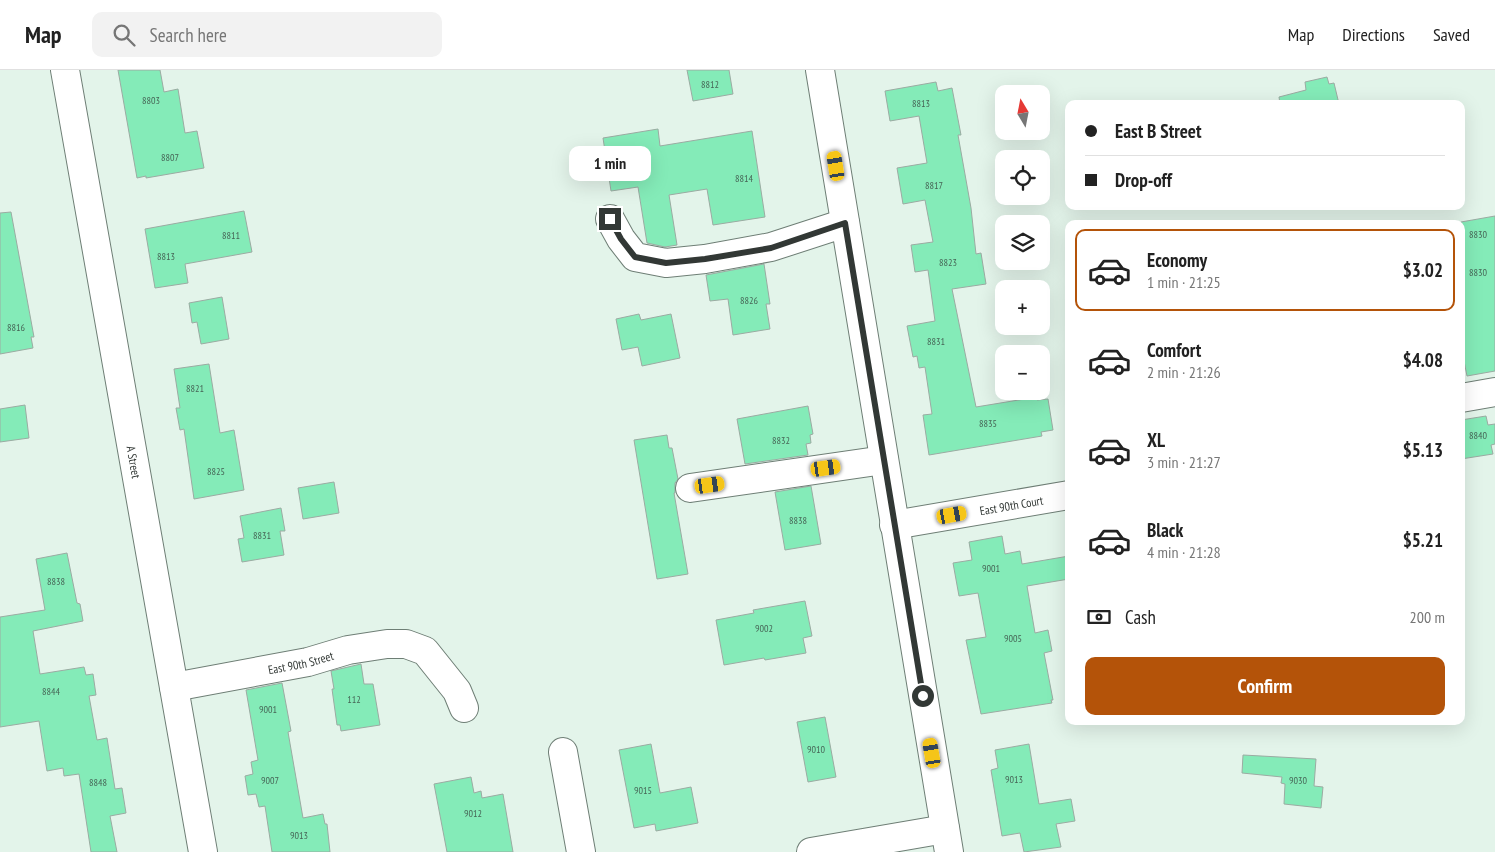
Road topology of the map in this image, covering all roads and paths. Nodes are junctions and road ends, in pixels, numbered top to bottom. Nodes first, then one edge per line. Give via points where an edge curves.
1 (65, 70) edge
2 (820, 70) edge
3 (610, 219) dead end
4 (845, 223) junction
5 (1495, 392) edge
6 (1465, 397) edge
7 (884, 460) junction
8 (690, 488) dead end
9 (1065, 496) edge
10 (894, 525) junction
11 (174, 688) junction
12 (464, 708) dead end
13 (563, 752) dead end
14 (947, 840) edge
15 (203, 852) edge
16 (581, 852) edge
17 (811, 852) edge

1 - 11 street, A Street
2 - 4 street
3 - 4 street via 635,257 666,263 771,248
4 - 7 street
5 - 6 street
7 - 8 street
7 - 10 street
9 - 10 street, East 90th Court
10 - 14 street
11 - 12 street, East 90th Street via 308,662 348,650 406,644 425,651 457,691
11 - 15 street, A Street
13 - 16 street
14 - 17 street

